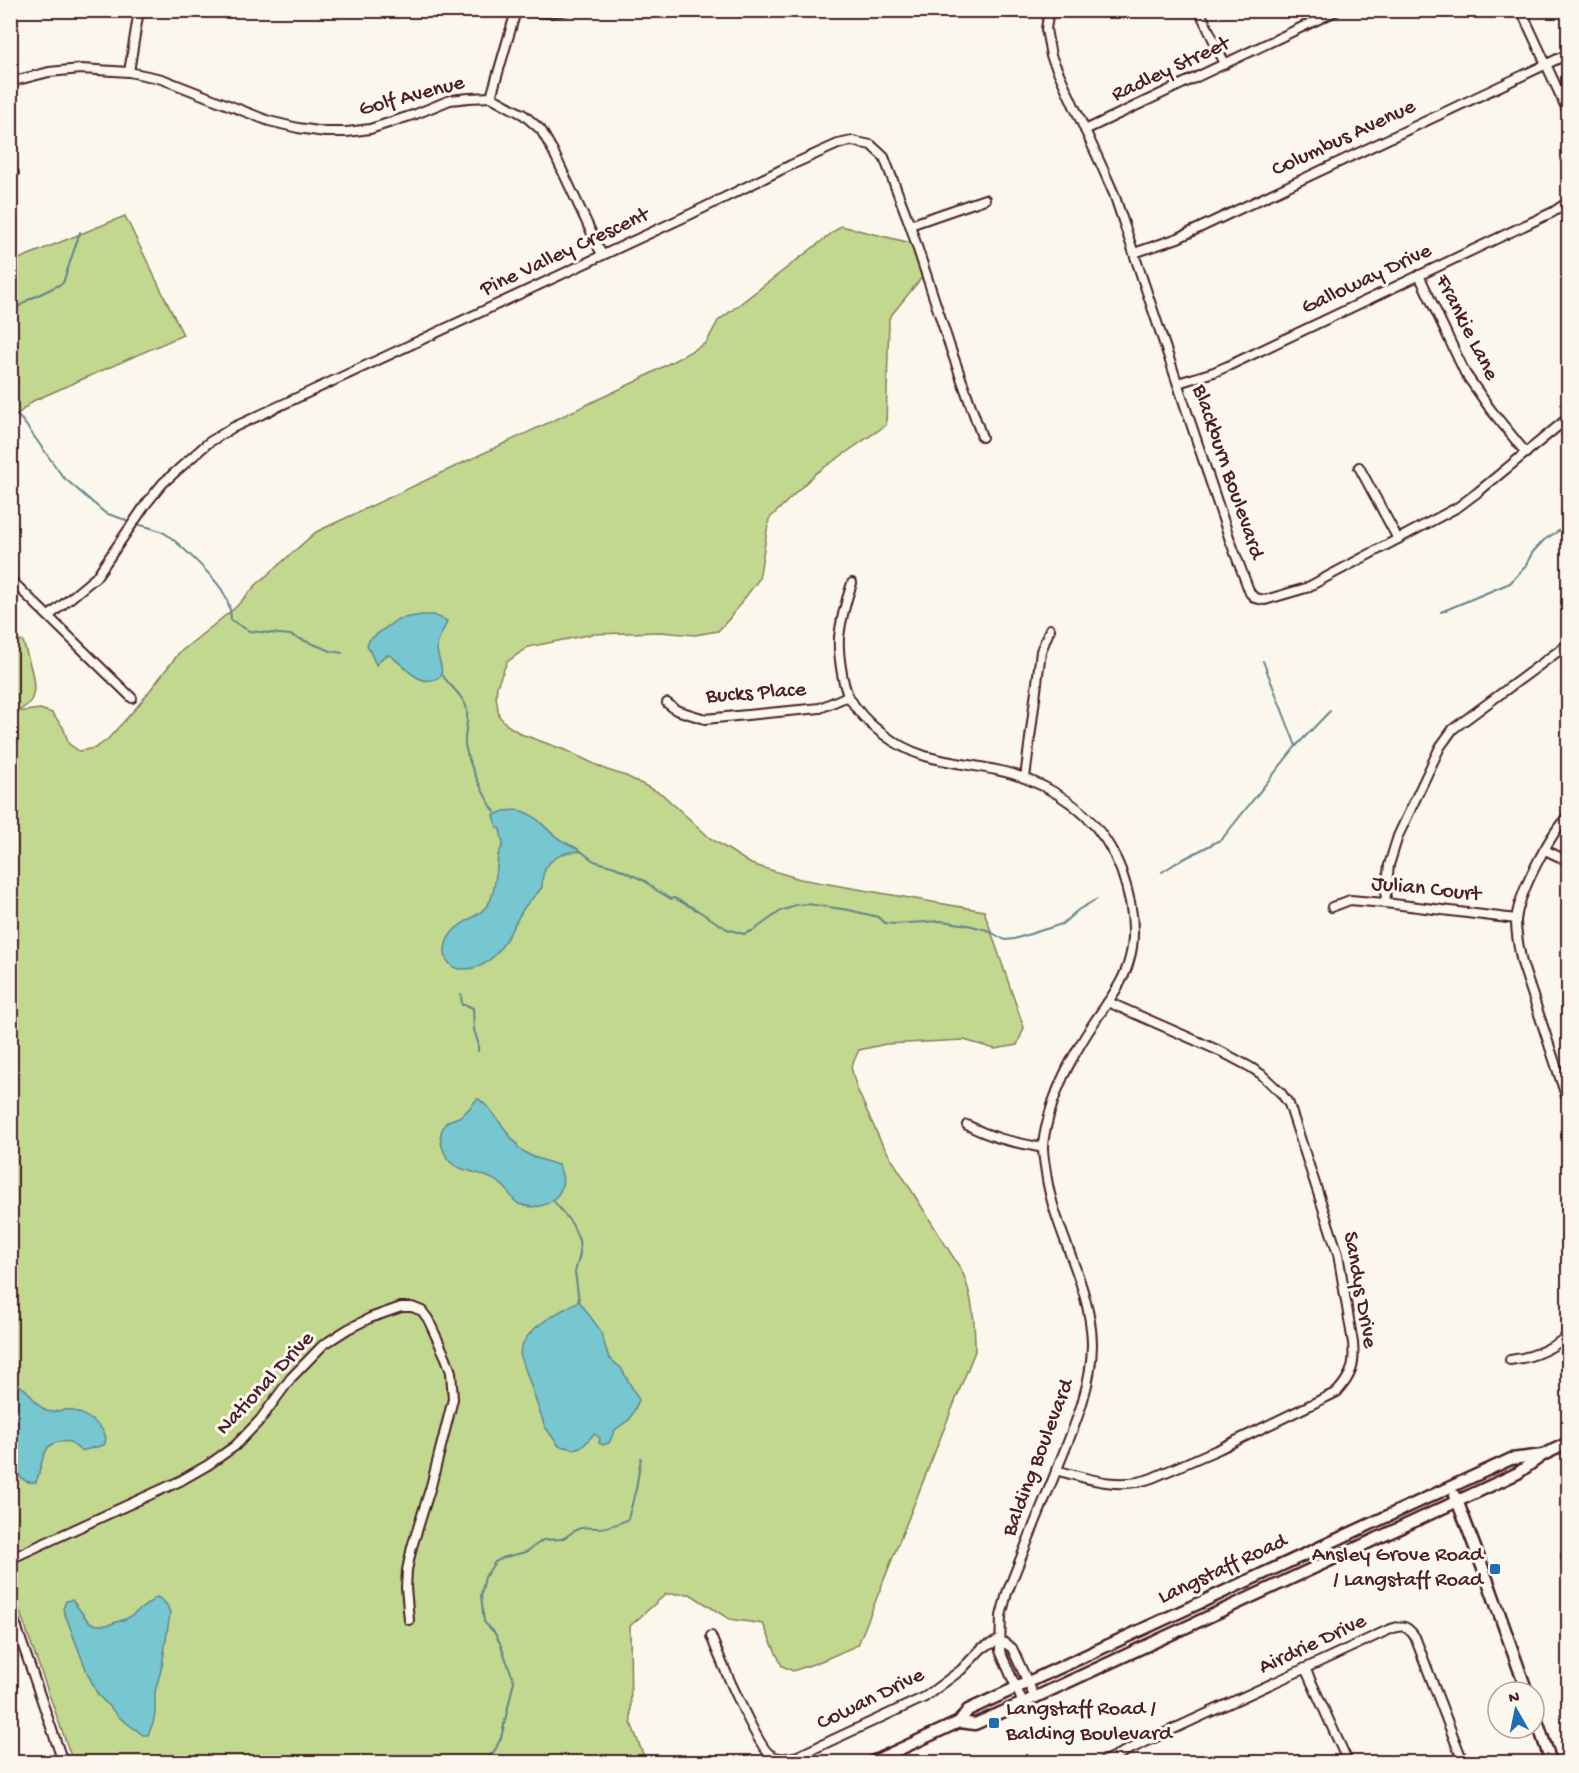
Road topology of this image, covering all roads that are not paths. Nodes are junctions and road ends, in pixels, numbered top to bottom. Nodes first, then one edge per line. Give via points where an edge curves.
1 (139, 10) edge
2 (567, 10) edge
3 (1049, 10) edge
4 (1199, 10) edge
5 (1338, 10) edge
6 (1521, 10) edge
7 (515, 11) edge
8 (1569, 54) edge
9 (1225, 64) junction
10 (1547, 64) junction
11 (129, 72) junction
12 (10, 82) edge
13 (491, 97) junction
14 (1569, 112) edge
15 (1085, 130) junction
16 (985, 199) dead end
17 (1569, 202) edge
18 (910, 225) junction
19 (1134, 253) junction
20 (602, 255) junction
21 (1419, 275) junction
22 (1178, 383) junction
23 (1569, 418) edge
24 (982, 437) dead end
25 (1526, 453) junction
26 (1359, 467) dead end
27 (1398, 539) junction
28 (10, 579) edge
29 (852, 583) dead end
30 (49, 616) junction
31 (1050, 629) dead end
32 (1569, 644) edge
33 (848, 696) junction
34 (132, 698) dead end
35 (667, 703) dead end
36 (1025, 778) junction
37 (1569, 816) edge
38 (1545, 849) junction
39 (1569, 861) edge
40 (1385, 903) junction
41 (1332, 908) dead end
42 (1516, 919) junction
43 (1108, 1002) junction
44 (1569, 1102) edge
45 (967, 1125) dead end
46 (1043, 1148) junction
47 (1569, 1336) edge
48 (1510, 1360) dead end
49 (1569, 1443) edge
50 (1544, 1455) junction
51 (1056, 1470) junction
52 (1452, 1486) junction
53 (1458, 1500) junction
54 (1569, 1550) edge
55 (10, 1559) edge
56 (1569, 1566) edge
57 (10, 1608) edge
58 (409, 1620) dead end
59 (711, 1636) dead end
60 (1000, 1640) junction
61 (1305, 1668) junction
62 (1523, 1680) edge
63 (1027, 1683) junction
64 (1015, 1687) junction
65 (1035, 1698) junction
66 (1023, 1703) junction
67 (959, 1722) junction
68 (1544, 1740) edge
69 (63, 1762) edge
70 (872, 1762) edge
71 (1101, 1762) edge
72 (1348, 1762) edge
73 (1463, 1762) edge
74 (1551, 1762) edge

1 - 11 street
2 - 7 street
3 - 15 street, Blackburn Boulevard via 1050,56
4 - 9 street
5 - 9 street, Radley Street
6 - 10 street
7 - 13 street
8 - 10 street, Columbus Avenue
9 - 15 street, Radley Street
10 - 14 street
10 - 19 street, Columbus Avenue via 1178,238
11 - 12 street, Golf Avenue via 81,69
11 - 13 street, Golf Avenue via 162,79 269,121 325,132 370,129 450,100
13 - 20 street, Golf Avenue via 542,130
15 - 19 street, Blackburn Boulevard
16 - 18 street
17 - 21 street, Galloway Drive
18 - 20 street, Pine Valley Crescent via 884,157 871,145 852,141 791,165
18 - 24 street, Pine Valley Crescent
19 - 22 street, Blackburn Boulevard
20 - 30 street, Pine Valley Crescent via 254,417 208,443 163,483 96,577
21 - 22 street, Galloway Drive via 1214,372
21 - 25 street, Frankie Lane via 1465,373
22 - 27 street, Blackburn Boulevard via 1237,559 1255,598 1270,600 1300,591
23 - 25 street, Blackburn Boulevard
25 - 27 street, Blackburn Boulevard via 1467,501
26 - 27 street
28 - 30 street
29 - 33 street, Balding Boulevard via 839,640
30 - 34 street
31 - 36 street via 1041,651
32 - 40 street via 1463,721 1440,747 1395,844
33 - 35 street, Bucks Place via 820,708 705,719
33 - 36 street, Balding Boulevard via 883,735 910,750
36 - 43 street, Balding Boulevard via 1060,795 1088,817 1103,834 1121,871 1131,906 1133,936 1129,961
37 - 38 street
38 - 39 street
38 - 42 street
40 - 41 street, Julian Court via 1350,900
40 - 42 street, Julian Court
42 - 44 street via 1522,963
43 - 46 street, Balding Boulevard via 1066,1068
43 - 51 street, Sandys Drive via 1250,1067 1289,1104 1338,1254 1354,1357 1352,1370 1337,1392 1152,1478 1112,1483
45 - 46 street via 1003,1140
46 - 51 street, Balding Boulevard via 1052,1206 1082,1284 1092,1343 1087,1386
47 - 48 street via 1528,1358
49 - 50 main road, Langstaff Road
50 - 52 main road, Langstaff Road via 1511,1459
50 - 53 main road, Langstaff Road via 1518,1473
51 - 60 street, Balding Boulevard via 1006,1593
52 - 53 main road
52 - 63 main road, Langstaff Road
53 - 62 main road
53 - 65 main road, Langstaff Road
54 - 56 street
55 - 58 street, National Drive via 208,1465 260,1420 291,1378 323,1345 370,1318 412,1307 428,1319 446,1358 452,1372 453,1399 406,1570
57 - 69 street
59 - 60 street, Cowan Drive via 757,1738 766,1752 786,1759 926,1696 961,1670 982,1648
60 - 63 street via 1011,1648
60 - 64 street, Balding Boulevard via 1002,1658
61 - 71 street, Airdrie Drive
61 - 72 street
61 - 73 street, Airdrie Drive via 1396,1627 1410,1629
63 - 64 main road, Langstaff Road
63 - 65 street
64 - 66 street, Balding Boulevard
64 - 67 main road, Langstaff Road via 968,1710
65 - 66 main road, Langstaff Road
66 - 67 main road, Langstaff Road via 975,1724
67 - 70 main road, Langstaff Road
68 - 74 main road

